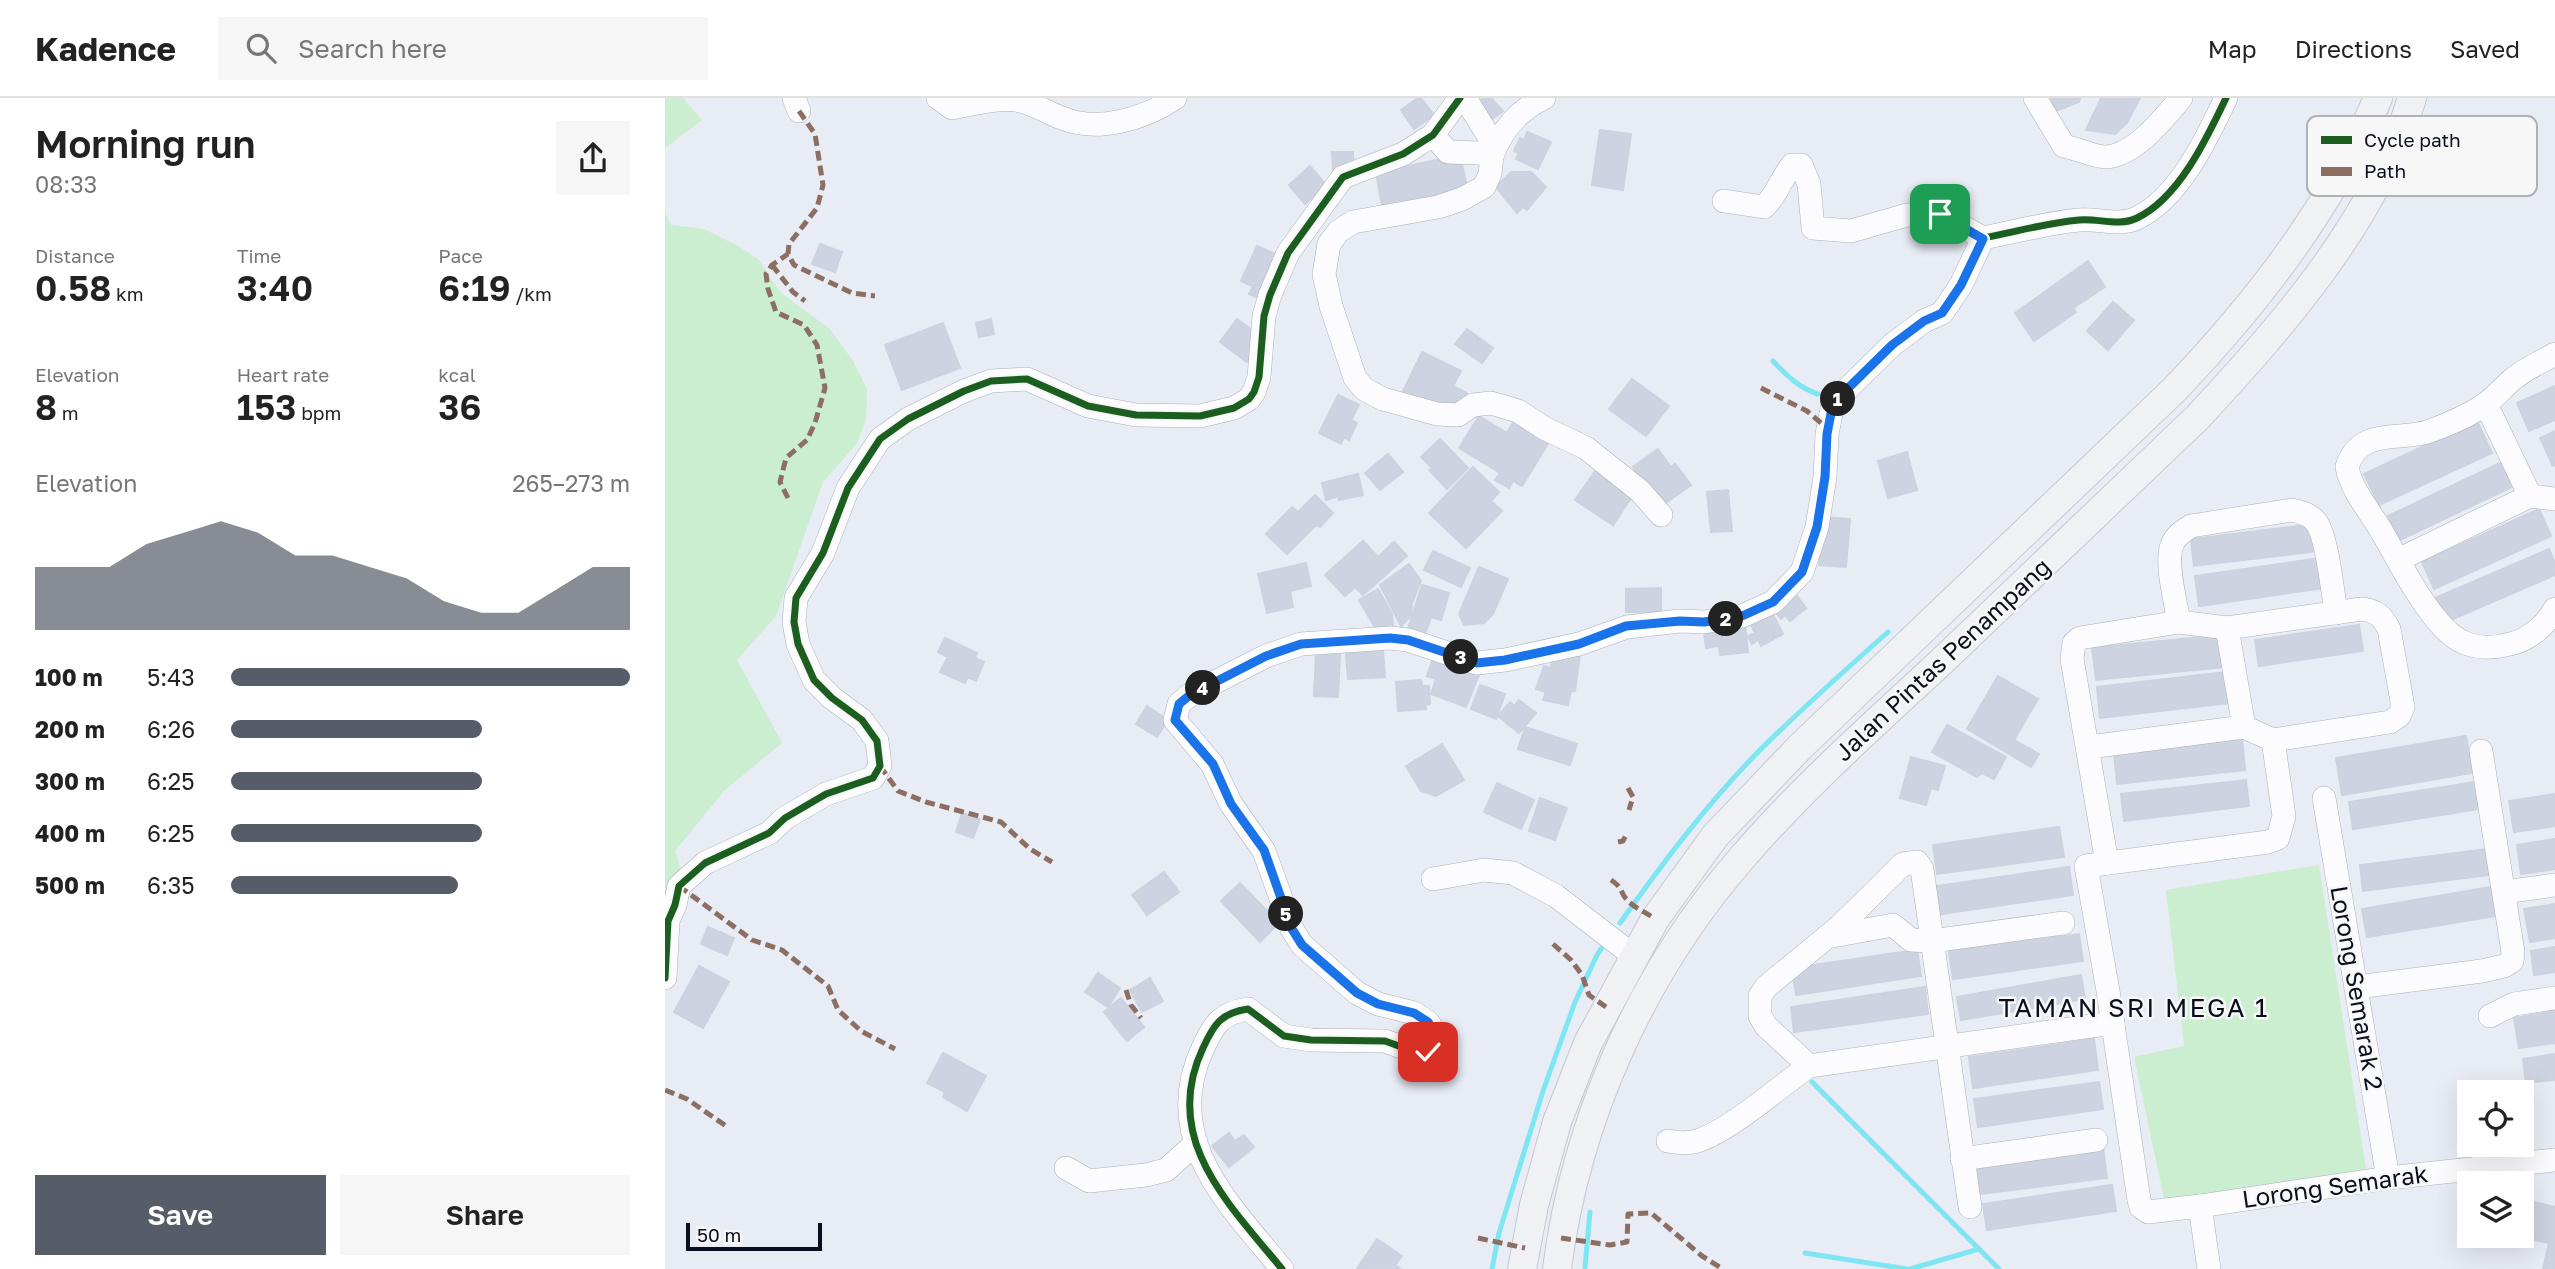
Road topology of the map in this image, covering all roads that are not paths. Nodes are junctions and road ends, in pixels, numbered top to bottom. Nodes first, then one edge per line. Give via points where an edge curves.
1 (938, 98) edge
2 (1175, 98) edge
3 (1463, 98) edge
4 (1544, 98) edge
5 (2035, 98) edge
6 (2181, 98) edge
7 (2226, 98) edge
8 (2378, 98) edge
9 (2412, 98) edge
10 (2370, 116) edge
11 (2405, 116) edge
12 (1433, 135) junction
13 (1495, 148) junction
14 (2327, 196) edge
15 (2368, 196) edge
16 (1724, 201) dead end
17 (1983, 239) junction
18 (2555, 354) edge
19 (2486, 404) junction
20 (2531, 496) junction
21 (2555, 499) edge
22 (1661, 515) dead end
23 (2014, 542) junction
24 (2398, 560) junction
25 (2041, 568) junction
26 (2555, 609) edge
27 (2336, 613) junction
28 (2179, 622) junction
29 (2227, 628) junction
30 (2244, 727) junction
31 (2273, 740) junction
32 (2089, 747) junction
33 (2481, 751) dead end
34 (2324, 798) dead end
35 (2107, 863) junction
36 (1433, 879) dead end
37 (2555, 885) edge
38 (2504, 892) junction
39 (2063, 923) dead end
40 (1826, 937) junction
41 (1932, 941) junction
42 (1634, 956) junction
43 (665, 978) edge
44 (2357, 988) junction
45 (2555, 998) edge
46 (2490, 1016) dead end
47 (2113, 1023) junction
48 (1946, 1045) junction
49 (1809, 1066) junction
50 (2096, 1140) dead end
51 (1668, 1141) dead end
52 (1194, 1145) junction
53 (1962, 1159) junction
54 (2555, 1160) edge
55 (1066, 1168) dead end
56 (2388, 1178) junction
57 (2200, 1206) junction
58 (1969, 1207) dead end
59 (1282, 1269) edge
60 (1522, 1269) edge
61 (1557, 1269) edge
62 (2209, 1269) edge

1 - 2 street via 952,108 1017,100 1088,126 1142,114
3 - 12 street
3 - 13 street
4 - 13 street via 1511,121
5 - 6 street via 2064,146 2107,157 2147,135
7 - 17 street via 2169,194 2136,219 2119,223 2081,220
8 - 10 main road, Jalan Pintas Penampang
9 - 11 main road, Jalan Pintas Penampang
12 - 13 street via 1448,152 1478,153
12 - 43 street via 1403,154 1343,177 1288,253 1264,316 1254,392 1234,408 1200,416 1136,415 1088,406 1027,379 991,382 908,419 880,439 848,488 823,554 796,598 794,622 814,680 862,720 877,741 880,765 873,778 826,794 785,818 769,834 705,863 679,886 668,921
13 - 22 street via 1484,187 1438,207 1353,222 1329,244 1324,274 1355,378 1383,399 1437,414 1458,415 1473,405 1491,403 1518,411 1585,448
14 - 23 main road, Jalan Pintas Penampang via 2279,270 2226,335
15 - 25 main road, Jalan Pintas Penampang via 2313,283 2254,357 2199,417
16 - 17 street via 1764,207 1793,165 1801,165 1809,184 1813,228 1851,231 1907,215 1940,214
17 - 52 street via 1942,313 1892,345 1833,403 1817,527 1802,572 1773,602 1742,616 1626,626 1579,644 1477,663 1390,638 1301,644 1225,676 1179,704 1175,720 1213,764 1231,804 1264,850 1302,945 1357,993 1414,1013 1428,1022 1437,1037 1428,1052 1418,1053 1385,1041 1311,1041 1284,1035 1248,1009 1229,1012 1214,1026 1195,1065 1190,1086
18 - 19 street via 2515,377
19 - 20 street
19 - 24 street via 2426,432 2383,437 2355,449 2348,475
20 - 21 street
20 - 24 street
23 - 25 main road
23 - 42 main road, Jalan Pintas Penampang via 1800,747 1715,836
24 - 26 street via 2441,625 2469,644 2497,648 2517,643 2539,630
25 - 61 main road, Jalan Pintas Penampang via 1821,774 1740,860 1682,936 1616,1057 1589,1128
27 - 28 street via 2316,522 2292,510 2191,526 2180,534 2171,546 2169,560
27 - 29 street
27 - 31 street via 2362,609 2383,618 2402,696 2399,716 2390,722
28 - 29 street
28 - 32 street via 2091,634 2074,643 2072,659
29 - 30 street
30 - 31 street
30 - 32 street
31 - 35 street via 2284,816 2278,838
32 - 35 street
33 - 38 street
34 - 44 street, Lorong Semarak 2
35 - 47 street via 2086,866
36 - 42 street via 1484,870 1513,873 1556,896
37 - 38 street
38 - 44 street via 2512,961 2482,971
39 - 41 street
40 - 41 street via 1893,925 1911,940
40 - 41 street via 1903,864 1917,862 1922,869
40 - 49 street via 1766,987 1758,1005 1766,1026
41 - 48 street
42 - 60 main road, Jalan Pintas Penampang via 1588,1043 1557,1122
44 - 56 street, Lorong Semarak 2
45 - 46 street via 2514,1004
47 - 48 street
47 - 57 street, Lorong Semarak via 2141,1207 2156,1213
48 - 49 street
48 - 53 street
49 - 51 street via 1699,1141
50 - 53 street
52 - 55 street via 1166,1170 1146,1175 1089,1181
52 - 59 street via 1229,1206
53 - 58 street
54 - 56 street, Lorong Semarak
56 - 57 street, Lorong Semarak
57 - 62 street

